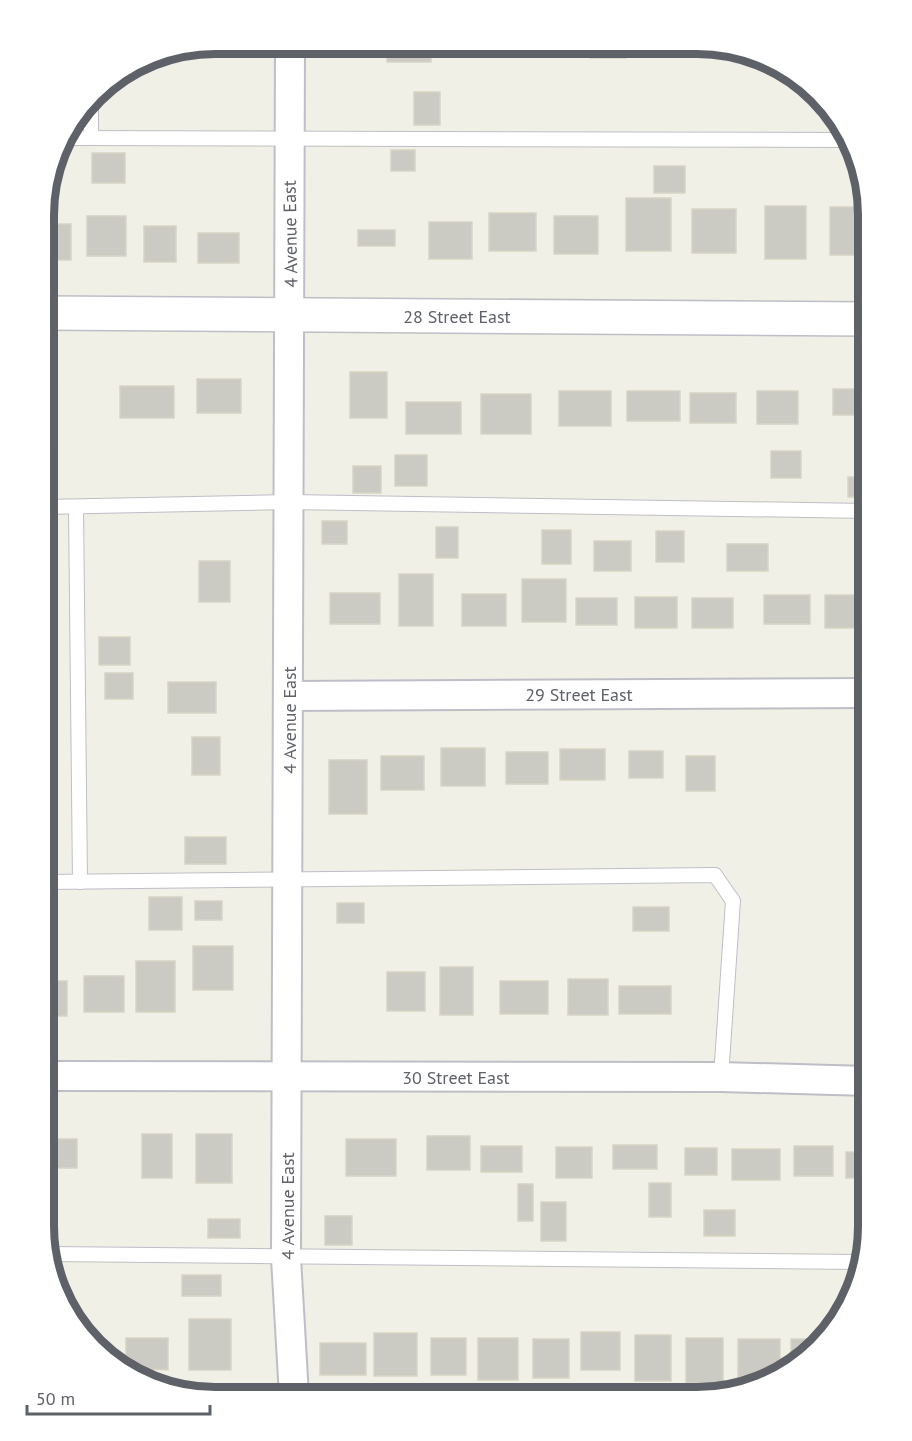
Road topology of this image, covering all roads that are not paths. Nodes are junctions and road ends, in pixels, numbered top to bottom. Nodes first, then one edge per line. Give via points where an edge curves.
1 (290, 54) edge
2 (91, 113) edge
3 (91, 137) junction
4 (74, 138) edge
5 (289, 139) junction
6 (839, 140) edge
7 (54, 313) edge
8 (291, 315) junction
9 (858, 319) edge
10 (289, 502) junction
11 (54, 507) edge
12 (76, 508) junction
13 (858, 511) edge
14 (858, 693) edge
15 (289, 696) junction
16 (289, 880) junction
17 (54, 882) edge
18 (80, 882) junction
19 (54, 1076) edge
20 (721, 1077) junction
21 (288, 1078) junction
22 (858, 1081) edge
23 (56, 1254) edge
24 (286, 1258) junction
25 (854, 1262) edge
26 (293, 1387) edge

1 - 5 street, 4 Avenue East
2 - 3 lane
3 - 4 lane
3 - 5 lane
5 - 6 lane
5 - 8 street, 4 Avenue East
7 - 8 street, 28 Street East
8 - 9 street, 28 Street East
8 - 10 street, 4 Avenue East
10 - 12 lane
10 - 13 lane
10 - 15 street, 4 Avenue East
11 - 12 lane
12 - 18 lane
14 - 15 street, 29 Street East
15 - 16 street, 4 Avenue East
16 - 18 lane
16 - 20 lane via 715,875 733,901
16 - 21 street, 4 Avenue East
17 - 18 lane
19 - 21 street, 30 Street East
20 - 21 street, 30 Street East
20 - 22 street, 30 Street East
21 - 24 street, 4 Avenue East
23 - 24 lane
24 - 25 lane
24 - 26 street, 4 Avenue East

